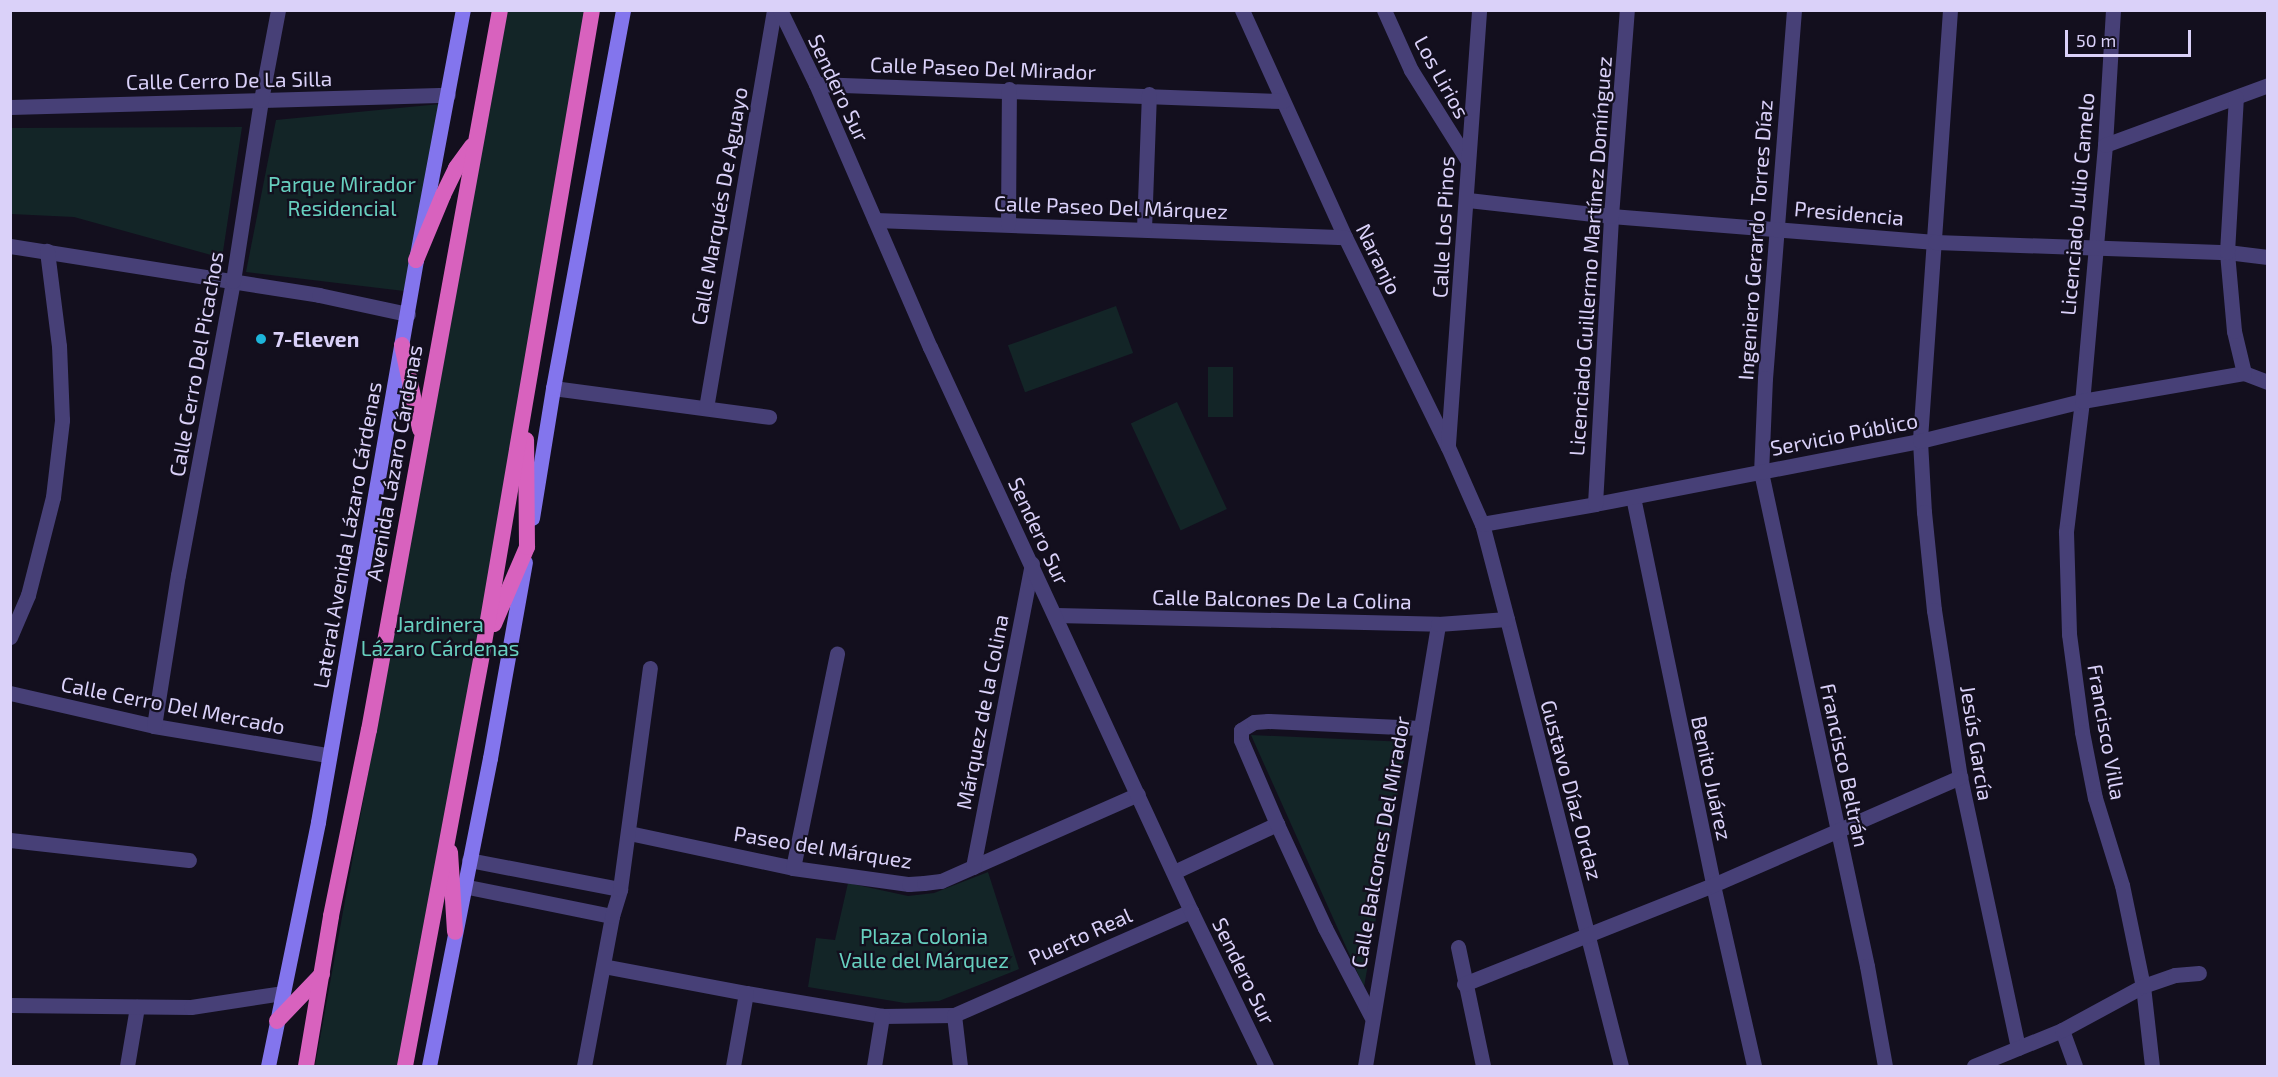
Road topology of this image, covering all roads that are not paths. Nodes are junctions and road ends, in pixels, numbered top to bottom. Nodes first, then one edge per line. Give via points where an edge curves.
1 (278, 10) edge
2 (463, 10) edge
3 (500, 10) edge
4 (623, 10) edge
5 (774, 10) edge
6 (780, 10) edge
7 (1242, 10) edge
8 (1384, 10) edge
9 (1479, 10) edge
10 (1627, 10) edge
11 (1794, 10) edge
12 (1950, 10) edge
13 (2113, 10) edge
14 (592, 12) edge
15 (816, 84) junction
16 (2268, 84) edge
17 (1010, 89) junction
18 (1149, 94) junction
19 (448, 95) junction
20 (2236, 97) junction
21 (261, 100) junction
22 (1283, 101) junction
23 (10, 107) edge
24 (474, 143) junction
25 (2105, 145) junction
26 (1468, 161) junction
27 (1468, 200) junction
28 (1611, 216) junction
29 (876, 220) junction
30 (1008, 224) junction
31 (1777, 228) junction
32 (1144, 229) junction
33 (1344, 237) junction
34 (1935, 242) junction
35 (10, 246) edge
36 (2094, 247) junction
37 (46, 251) junction
38 (2227, 252) junction
39 (2268, 257) edge
40 (416, 260) junction
41 (233, 281) junction
42 (408, 314) junction
43 (402, 345) junction
44 (2244, 373) junction
45 (2268, 382) edge
46 (553, 388) junction
47 (526, 400) junction
48 (2082, 401) junction
49 (706, 408) junction
50 (769, 417) dead end
51 (422, 439) junction
52 (1920, 441) junction
53 (1448, 447) junction
54 (1761, 472) junction
55 (1633, 497) junction
56 (1595, 504) junction
57 (1482, 524) junction
58 (527, 547) junction
59 (1032, 564) junction
60 (1056, 615) junction
61 (1507, 619) junction
62 (1438, 624) junction
63 (10, 637) edge
64 (483, 649) junction
65 (837, 653) dead end
66 (650, 668) dead end
67 (10, 693) edge
68 (154, 726) junction
69 (1421, 728) junction
70 (328, 755) junction
71 (1960, 777) junction
72 (1138, 794) junction
73 (453, 802) junction
74 (1277, 824) junction
75 (1837, 829) junction
76 (629, 833) junction
77 (10, 840) edge
78 (189, 860) dead end
79 (469, 860) junction
80 (973, 867) junction
81 (793, 868) junction
82 (1174, 872) junction
83 (463, 885) junction
84 (1713, 885) junction
85 (620, 890) junction
86 (1191, 910) junction
87 (612, 916) junction
88 (455, 932) junction
89 (1588, 933) junction
90 (1458, 947) dead end
91 (603, 966) junction
92 (2199, 973) dead end
93 (322, 974) junction
94 (1464, 984) junction
95 (2143, 986) junction
96 (282, 993) junction
97 (746, 993) junction
98 (10, 1005) edge
99 (137, 1007) junction
100 (954, 1015) junction
101 (882, 1016) junction
102 (1371, 1016) junction
103 (277, 1021) junction
104 (2062, 1030) junction
105 (2018, 1048) junction
106 (128, 1066) edge
107 (268, 1066) edge
108 (306, 1066) edge
109 (405, 1066) edge
110 (429, 1066) edge
111 (584, 1066) edge
112 (733, 1066) edge
113 (874, 1066) edge
114 (960, 1066) edge
115 (1266, 1066) edge
116 (1365, 1066) edge
117 (1483, 1066) edge
118 (1621, 1066) edge
119 (1754, 1066) edge
120 (1885, 1066) edge
121 (1974, 1066) edge
122 (2075, 1066) edge
123 (2152, 1066) edge

1 - 21 street, Calle Cerro Del Picachos
2 - 19 main road, Lateral Avenida Lázaro Cárdenas
3 - 24 highway, Avenida Lázaro Cárdenas
4 - 46 main road
5 - 49 street, Calle Marqués De Aguayo
6 - 15 street, Sendero Sur
7 - 22 street, Naranjo
8 - 26 street, Los Lirios via 1411,70
9 - 26 street, Calle Los Pinos
10 - 28 street, Licenciado Guillermo Martínez Domínguez
11 - 31 street, Ingeniero Gerardo Torres Díaz
12 - 34 street, Jesús García
13 - 25 street, Licenciado Julio Camelo
14 - 47 highway
15 - 17 street, Calle Paseo Del Mirador
15 - 29 street, Sendero Sur
16 - 20 street
17 - 18 street, Calle Paseo Del Mirador
17 - 30 street
18 - 22 street, Calle Paseo Del Mirador
18 - 32 street
19 - 21 street, Calle Cerro De La Silla
19 - 40 main road, Lateral Avenida Lázaro Cárdenas
20 - 25 street
20 - 38 street
21 - 23 street, Calle Cerro De La Silla
21 - 41 street, Calle Cerro Del Picachos
22 - 33 street, Naranjo
24 - 40 highway via 447,186
24 - 51 highway, Avenida Lázaro Cárdenas
25 - 36 street, Licenciado Julio Camelo
26 - 27 street, Calle Los Pinos
27 - 28 street, Presidencia
27 - 53 street, Calle Los Pinos
28 - 31 street, Presidencia
28 - 56 street, Licenciado Guillermo Martínez Domínguez
29 - 30 street, Calle Paseo Del Márquez
29 - 59 street, Sendero Sur via 930,347
30 - 32 street, Calle Paseo Del Márquez
31 - 34 street, Presidencia
31 - 54 street, Ingeniero Gerardo Torres Díaz
32 - 33 street, Calle Paseo Del Márquez
33 - 53 street, Naranjo
34 - 36 street, Presidencia
34 - 52 street, Jesús García
35 - 37 street
36 - 38 street, Presidencia
36 - 48 street, Licenciado Julio Camelo
37 - 41 street
37 - 63 street via 59,346 62,420 53,497 28,595
38 - 39 street, Presidencia
38 - 44 street via 2234,331
40 - 42 main road, Lateral Avenida Lázaro Cárdenas
41 - 42 street
41 - 68 street, Calle Cerro Del Picachos
42 - 43 main road, Lateral Avenida Lázaro Cárdenas
43 - 51 highway
43 - 70 main road, Lateral Avenida Lázaro Cárdenas
44 - 45 street
44 - 48 street, Servicio Público
46 - 49 street
46 - 58 main road
47 - 58 highway
47 - 64 highway
48 - 52 street, Servicio Público
48 - 95 street, Francisco Villa via 2066,532 2069,634 2095,798 2121,885
49 - 50 street
51 - 93 highway, Avenida Lázaro Cárdenas
52 - 54 street, Servicio Público
52 - 71 street, Jesús García via 1934,610
53 - 57 street, Naranjo
54 - 55 street, Servicio Público
54 - 75 street, Francisco Beltrán
55 - 56 street, Servicio Público
55 - 84 street, Benito Juárez
56 - 57 street, Servicio Público
57 - 61 street, Gustavo Díaz Ordaz
58 - 64 highway
58 - 79 main road
59 - 60 street, Sendero Sur
59 - 80 street, Márquez de la Colina
60 - 62 street, Calle Balcones De La Colina
60 - 72 street, Sendero Sur
61 - 62 street, Calle Balcones De La Colina
61 - 89 street, Gustavo Díaz Ordaz
62 - 69 street, Calle Balcones Del Mirador
64 - 73 highway
65 - 81 street
66 - 76 street
67 - 68 street, Calle Cerro Del Mercado
68 - 70 street, Calle Cerro Del Mercado
69 - 74 street via 1268,721 1246,725 1240,740
69 - 102 street, Calle Balcones Del Mirador
70 - 96 main road, Lateral Avenida Lázaro Cárdenas
71 - 75 street
71 - 105 street, Jesús García
72 - 80 street, Paseo del Márquez
72 - 82 street, Sendero Sur
73 - 88 highway via 448,830
73 - 109 highway
74 - 82 street
74 - 102 street
75 - 84 street
75 - 120 street, Francisco Beltrán
76 - 81 street, Paseo del Márquez
76 - 85 street
77 - 78 street
79 - 83 main road
79 - 85 street
80 - 81 street, Paseo del Márquez via 941,881 909,884
82 - 86 street, Sendero Sur
83 - 87 street
83 - 88 main road
84 - 89 street
84 - 119 street, Benito Juárez
85 - 87 street
86 - 100 street, Puerto Real
86 - 115 street, Sendero Sur
87 - 91 street
88 - 110 main road
89 - 94 street
89 - 118 street, Gustavo Díaz Ordaz
90 - 94 street
91 - 97 street
91 - 111 street
92 - 95 street via 2175,975
93 - 103 highway
93 - 108 highway, Avenida Lázaro Cárdenas
94 - 117 street
95 - 104 street
95 - 123 street, Francisco Villa
96 - 99 street via 191,1007
96 - 103 main road, Lateral Avenida Lázaro Cárdenas
97 - 101 street
97 - 112 street
98 - 99 street
99 - 106 street
100 - 101 street
100 - 114 street
101 - 113 street
102 - 116 street, Calle Balcones Del Mirador
103 - 107 main road, Lateral Avenida Lázaro Cárdenas
104 - 105 street
104 - 122 street
105 - 121 street

